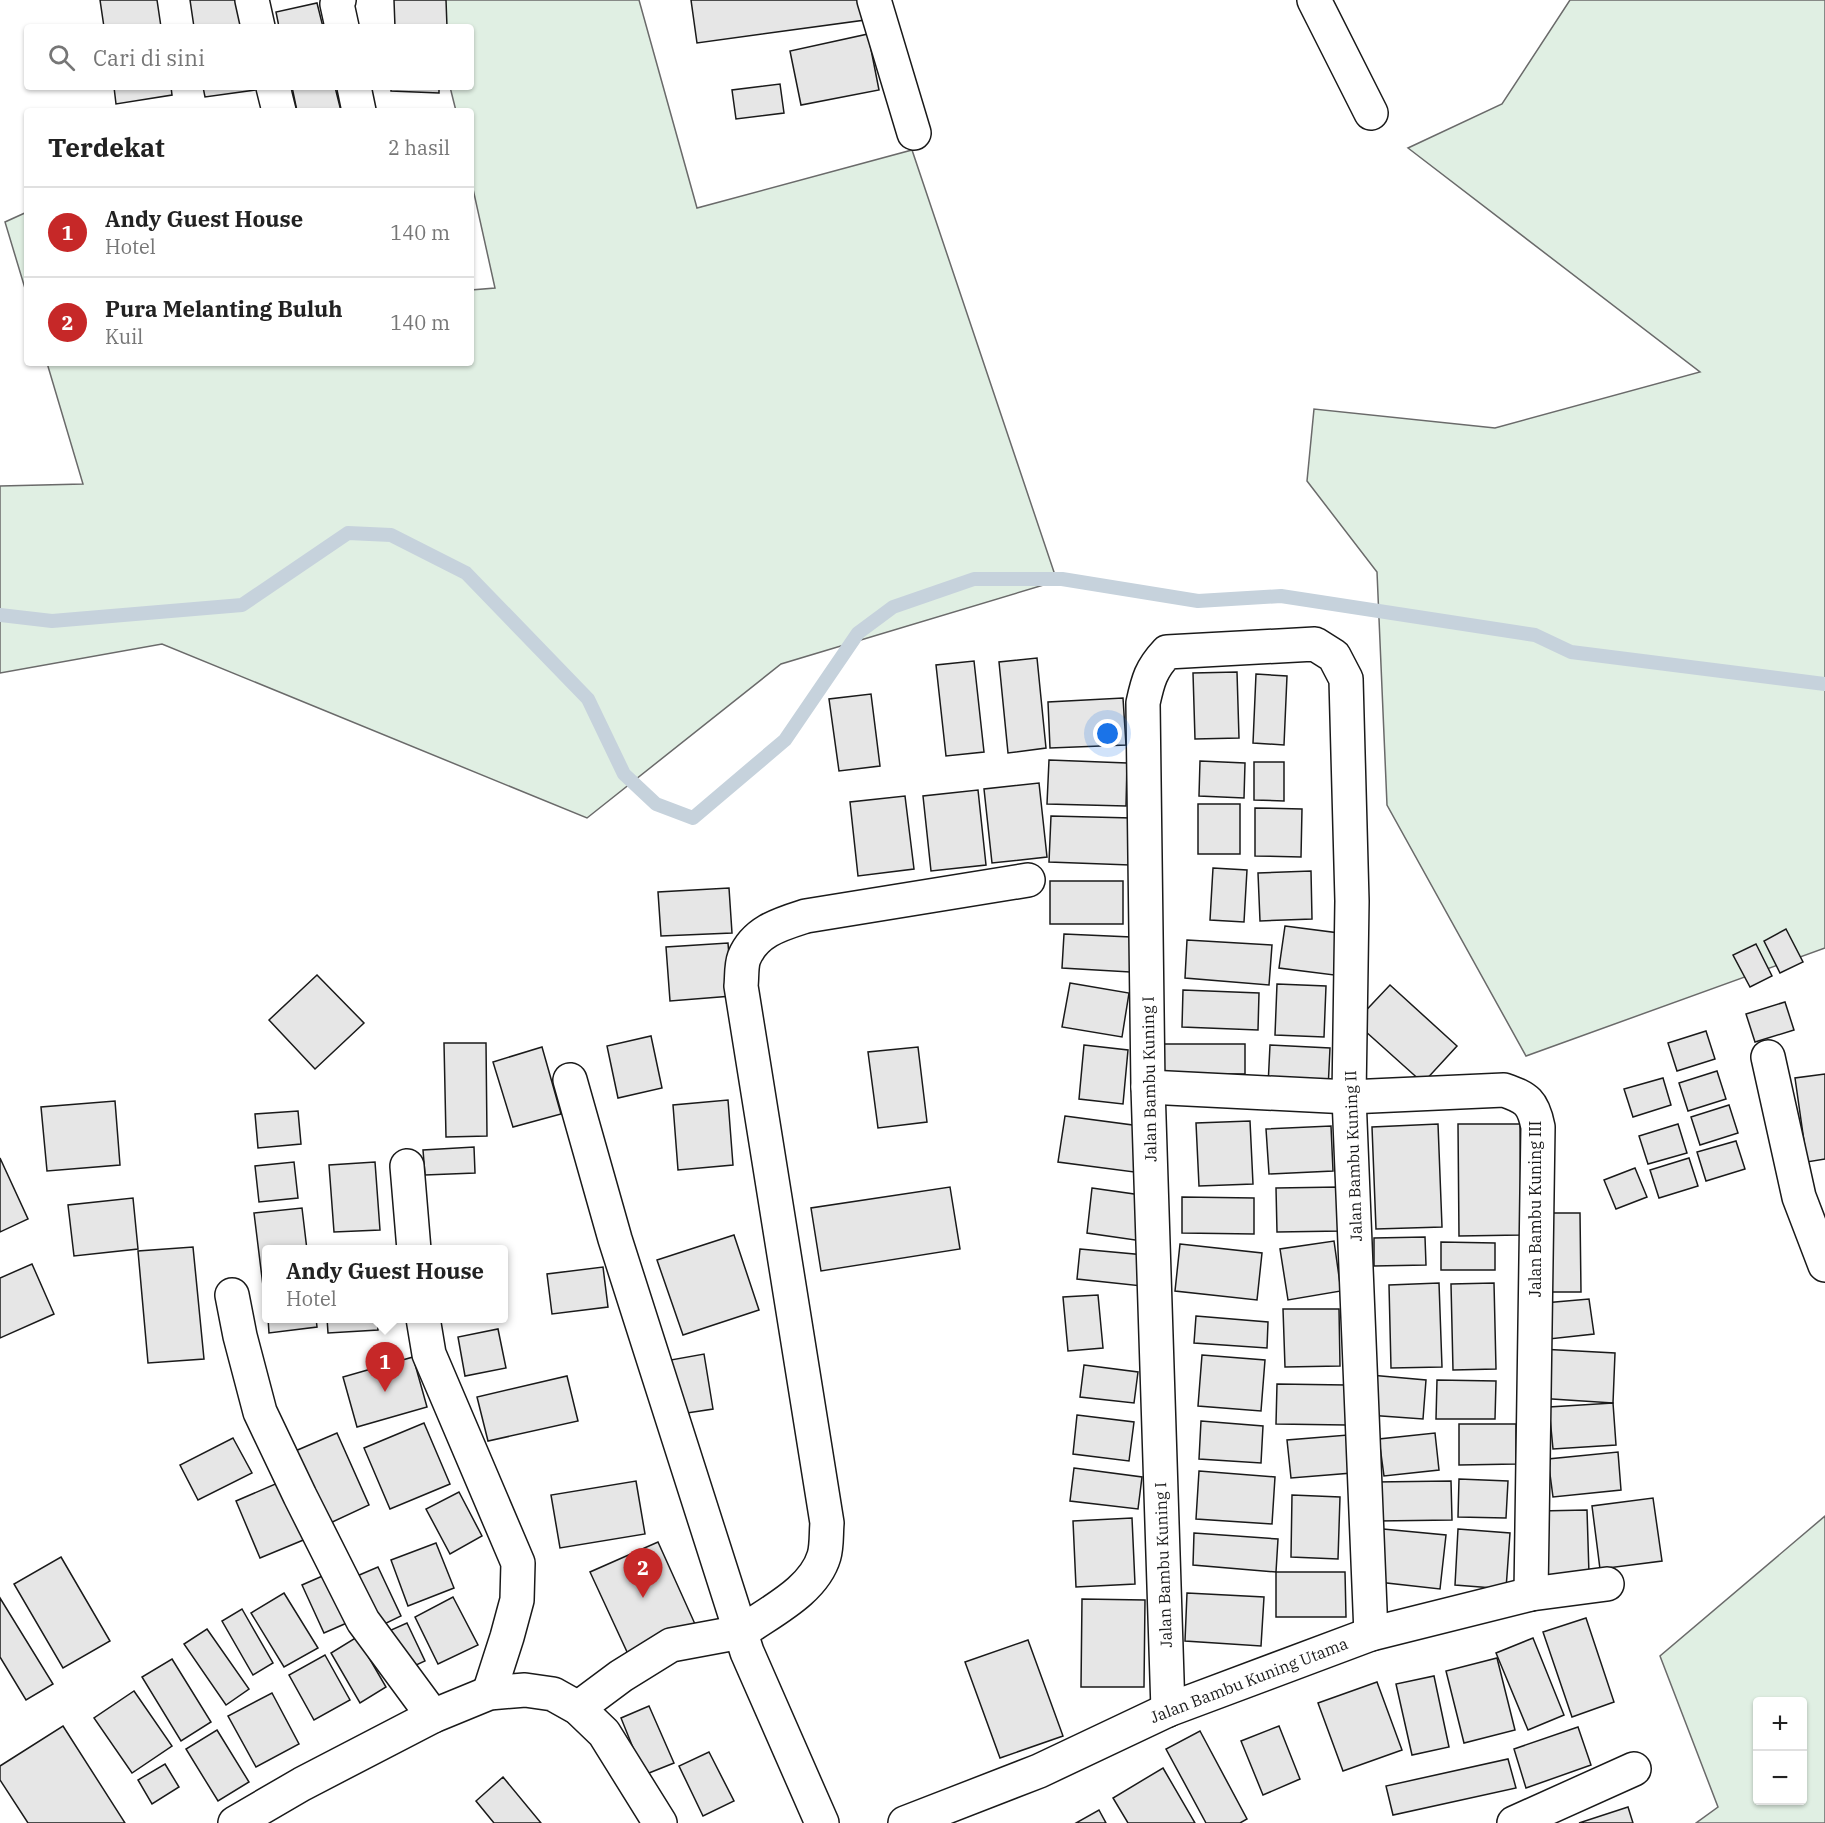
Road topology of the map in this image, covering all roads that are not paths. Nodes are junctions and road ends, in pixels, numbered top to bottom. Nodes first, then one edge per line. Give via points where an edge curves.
1 (252, 0) edge
2 (339, 0) edge
3 (874, 0) edge
4 (1314, 0) edge
5 (257, 24) edge
6 (341, 24) edge
7 (274, 90) edge
8 (355, 90) edge
9 (278, 108) edge
10 (358, 108) edge
11 (1371, 113) dead end
12 (914, 133) dead end
13 (1346, 679) joint
14 (1028, 880) dead end
15 (1768, 1058) dead end
16 (570, 1080) dead end
17 (1148, 1087) junction
18 (1349, 1097) junction
19 (407, 1167) dead end
20 (414, 1245) edge
21 (1825, 1265) edge
22 (232, 1295) dead end
23 (424, 1323) edge
24 (1607, 1584) dead end
25 (1531, 1594) junction
26 (741, 1632) junction
27 (1371, 1634) junction
28 (489, 1693) junction
29 (578, 1708) junction
30 (1168, 1710) junction
31 (433, 1716) junction
32 (1634, 1769) dead end
33 (235, 1823) edge
34 (660, 1823) edge
35 (822, 1823) edge
36 (905, 1823) edge
37 (1514, 1823) edge

1 - 5 street
2 - 6 street
3 - 12 street
4 - 11 street
7 - 9 street
8 - 10 street
13 - 17 street, Jalan Bambu Kuning I via 1334,656 1314,644 1167,652 1148,678 1143,703
13 - 18 street, Jalan Bambu Kuning II via 1352,901
14 - 26 street via 806,916 774,927 757,939 744,958 741,986 827,1523 825,1555 816,1574
15 - 21 street via 1799,1197
16 - 26 street via 615,1239
17 - 18 street, Jalan Bambu Kuning III
17 - 30 street, Jalan Bambu Kuning I
18 - 25 street, Jalan Bambu Kuning III via 1504,1090 1523,1097 1534,1109 1538,1127
18 - 27 street, Jalan Bambu Kuning II
19 - 20 street
22 - 31 street via 260,1412 280,1454 363,1621
23 - 28 street via 429,1354 518,1563 517,1600
24 - 25 street, Jalan Bambu Kuning Utama
25 - 27 street, Jalan Bambu Kuning Utama
26 - 29 street via 671,1645
26 - 35 street
27 - 30 street, Jalan Bambu Kuning Utama
28 - 29 street via 525,1690 553,1694
28 - 31 street
29 - 34 street via 604,1733
30 - 36 street, Jalan Bambu Kuning Utama via 1039,1771
31 - 33 street
32 - 37 street

